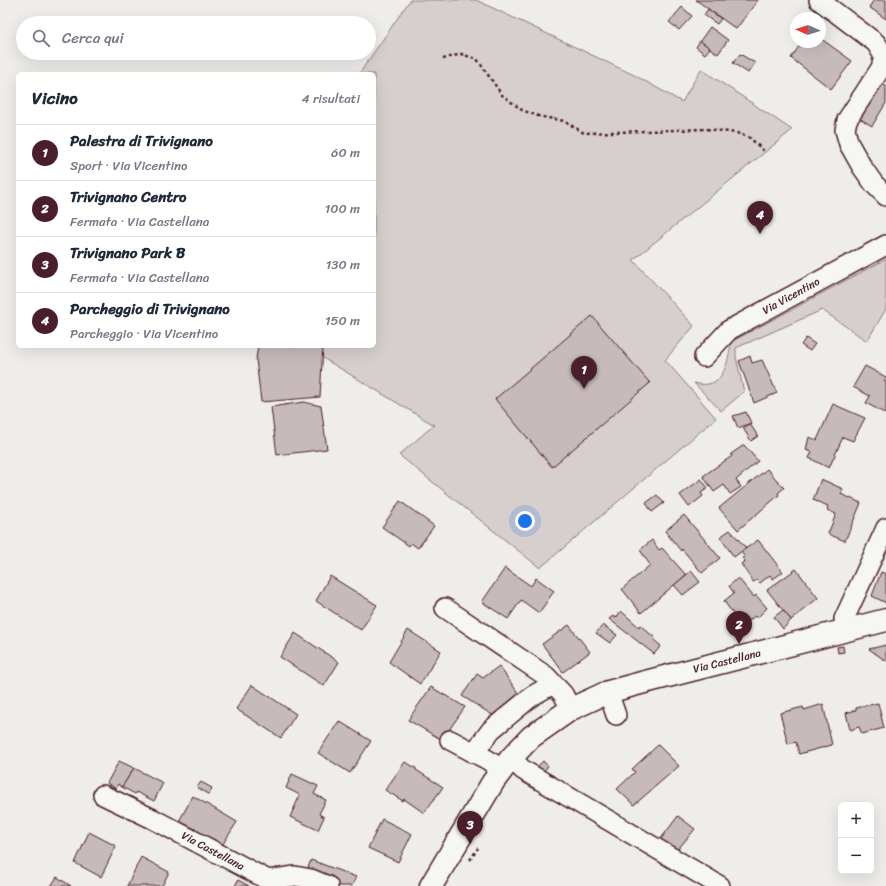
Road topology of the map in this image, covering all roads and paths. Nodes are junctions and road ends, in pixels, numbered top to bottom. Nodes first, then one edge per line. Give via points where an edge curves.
1 (819, 0) edge
2 (443, 59) dead end
3 (765, 152) dead end
4 (886, 196) edge
5 (886, 245) edge
6 (704, 357) dead end
7 (886, 528) edge
8 (445, 608) dead end
9 (886, 620) edge
10 (846, 630) junction
11 (553, 684) junction
12 (608, 692) junction
13 (571, 709) junction
14 (616, 715) dead end
15 (450, 740) dead end
16 (474, 753) junction
17 (506, 764) junction
18 (103, 795) dead end
19 (328, 886) edge
20 (431, 886) edge
21 (720, 886) edge

1 - 4 street via 876,43 884,56 881,68 847,120 845,130 849,144 862,167
2 - 3 path via 461,54 477,59 502,95 522,110 538,116 564,120 584,133 706,129 737,133 750,138
5 - 6 street, Via Vicentino via 729,330
7 - 10 street via 844,619
8 - 11 street via 546,676
9 - 10 main road, Via Castellana
10 - 12 main road, Via Castellana
11 - 13 street
11 - 16 street via 532,696 491,730
12 - 13 main road, Via Castellana
12 - 14 street
13 - 17 main road, Via Castellana via 531,737
15 - 16 street
16 - 17 street via 488,760
17 - 20 main road, Via Castellana
17 - 21 street via 523,770
18 - 19 street, Via Castellana via 268,880 295,876 312,879

